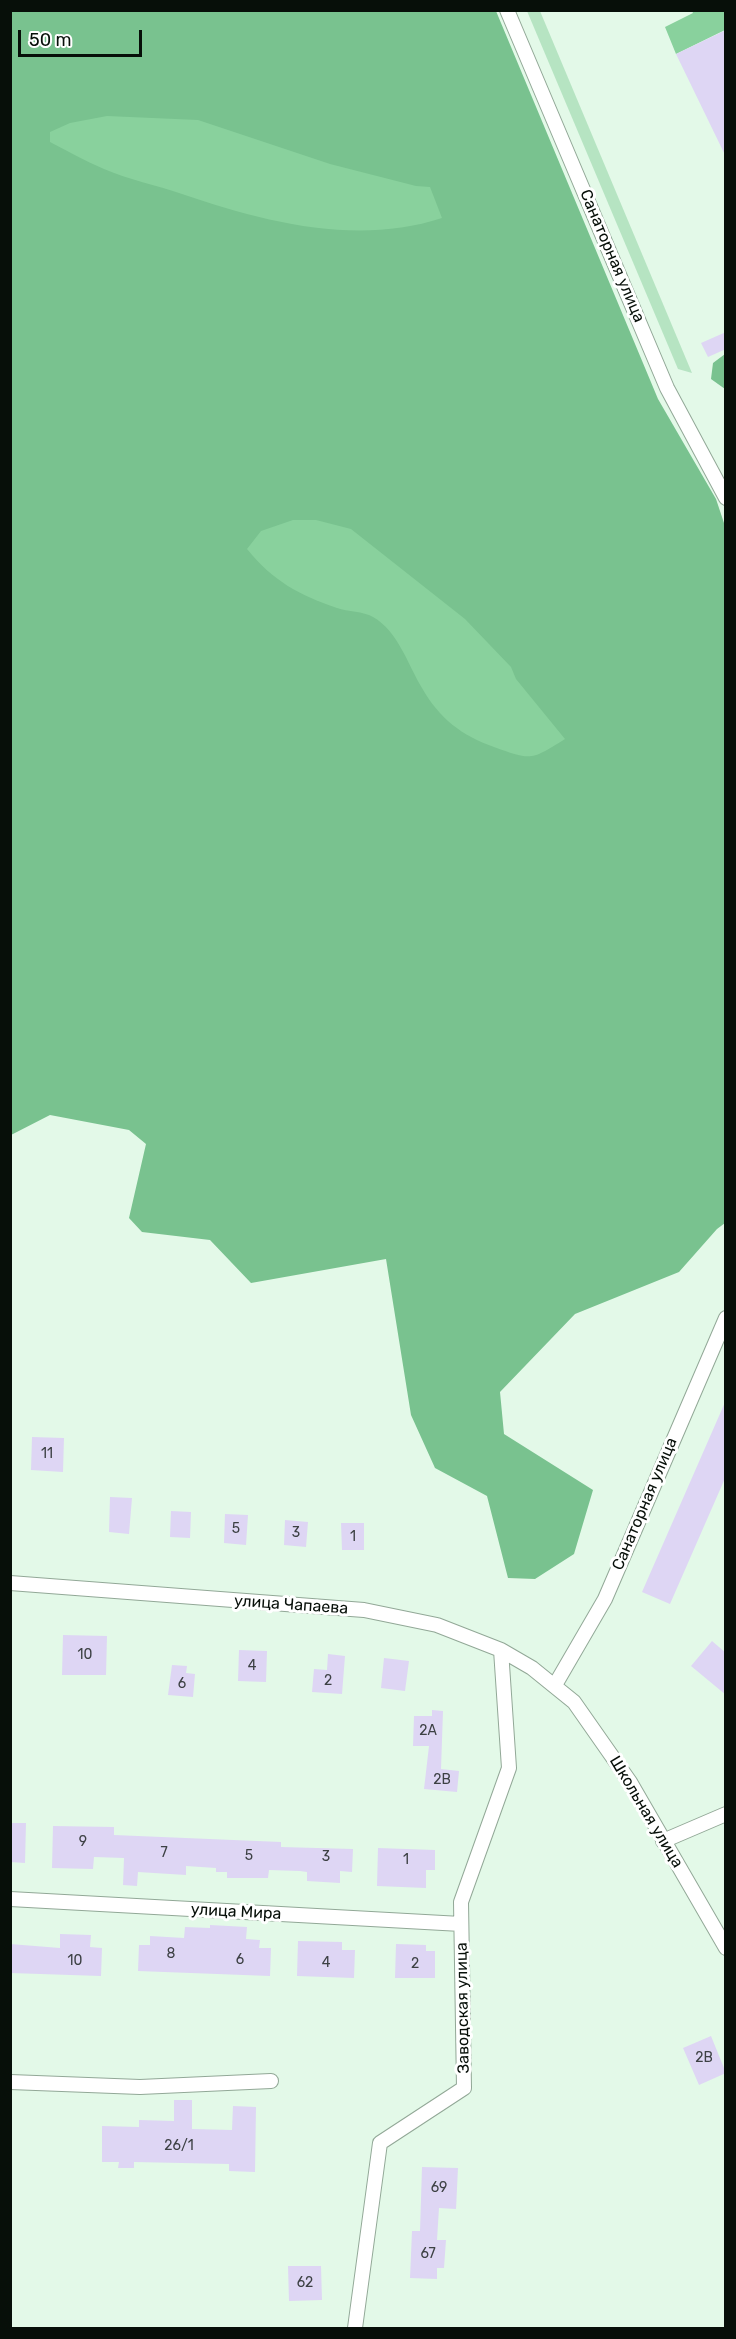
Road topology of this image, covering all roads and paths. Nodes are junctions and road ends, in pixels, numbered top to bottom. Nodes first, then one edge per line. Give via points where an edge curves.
1 (507, 10) edge
2 (726, 498) edge
3 (726, 1318) edge
4 (10, 1583) edge
5 (501, 1650) junction
6 (555, 1685) junction
7 (726, 1814) edge
8 (663, 1841) junction
9 (10, 1899) edge
10 (461, 1924) junction
11 (726, 1948) edge
12 (271, 2081) dead end
13 (10, 2082) edge
14 (355, 2328) edge

1 - 2 street, Санаторная улица via 667,388
3 - 6 street, Санаторная улица via 605,1599
4 - 5 street, улица Чапаева via 364,1610 437,1625
5 - 6 street, улица Чапаева
5 - 10 street, Заводская улица via 509,1768 461,1902
6 - 8 street, Школьная улица via 574,1701 603,1742
7 - 8 street
8 - 11 street, Школьная улица
9 - 10 street, улица Мира
10 - 14 street, Заводская улица via 464,2088 380,2143
12 - 13 street via 140,2087

